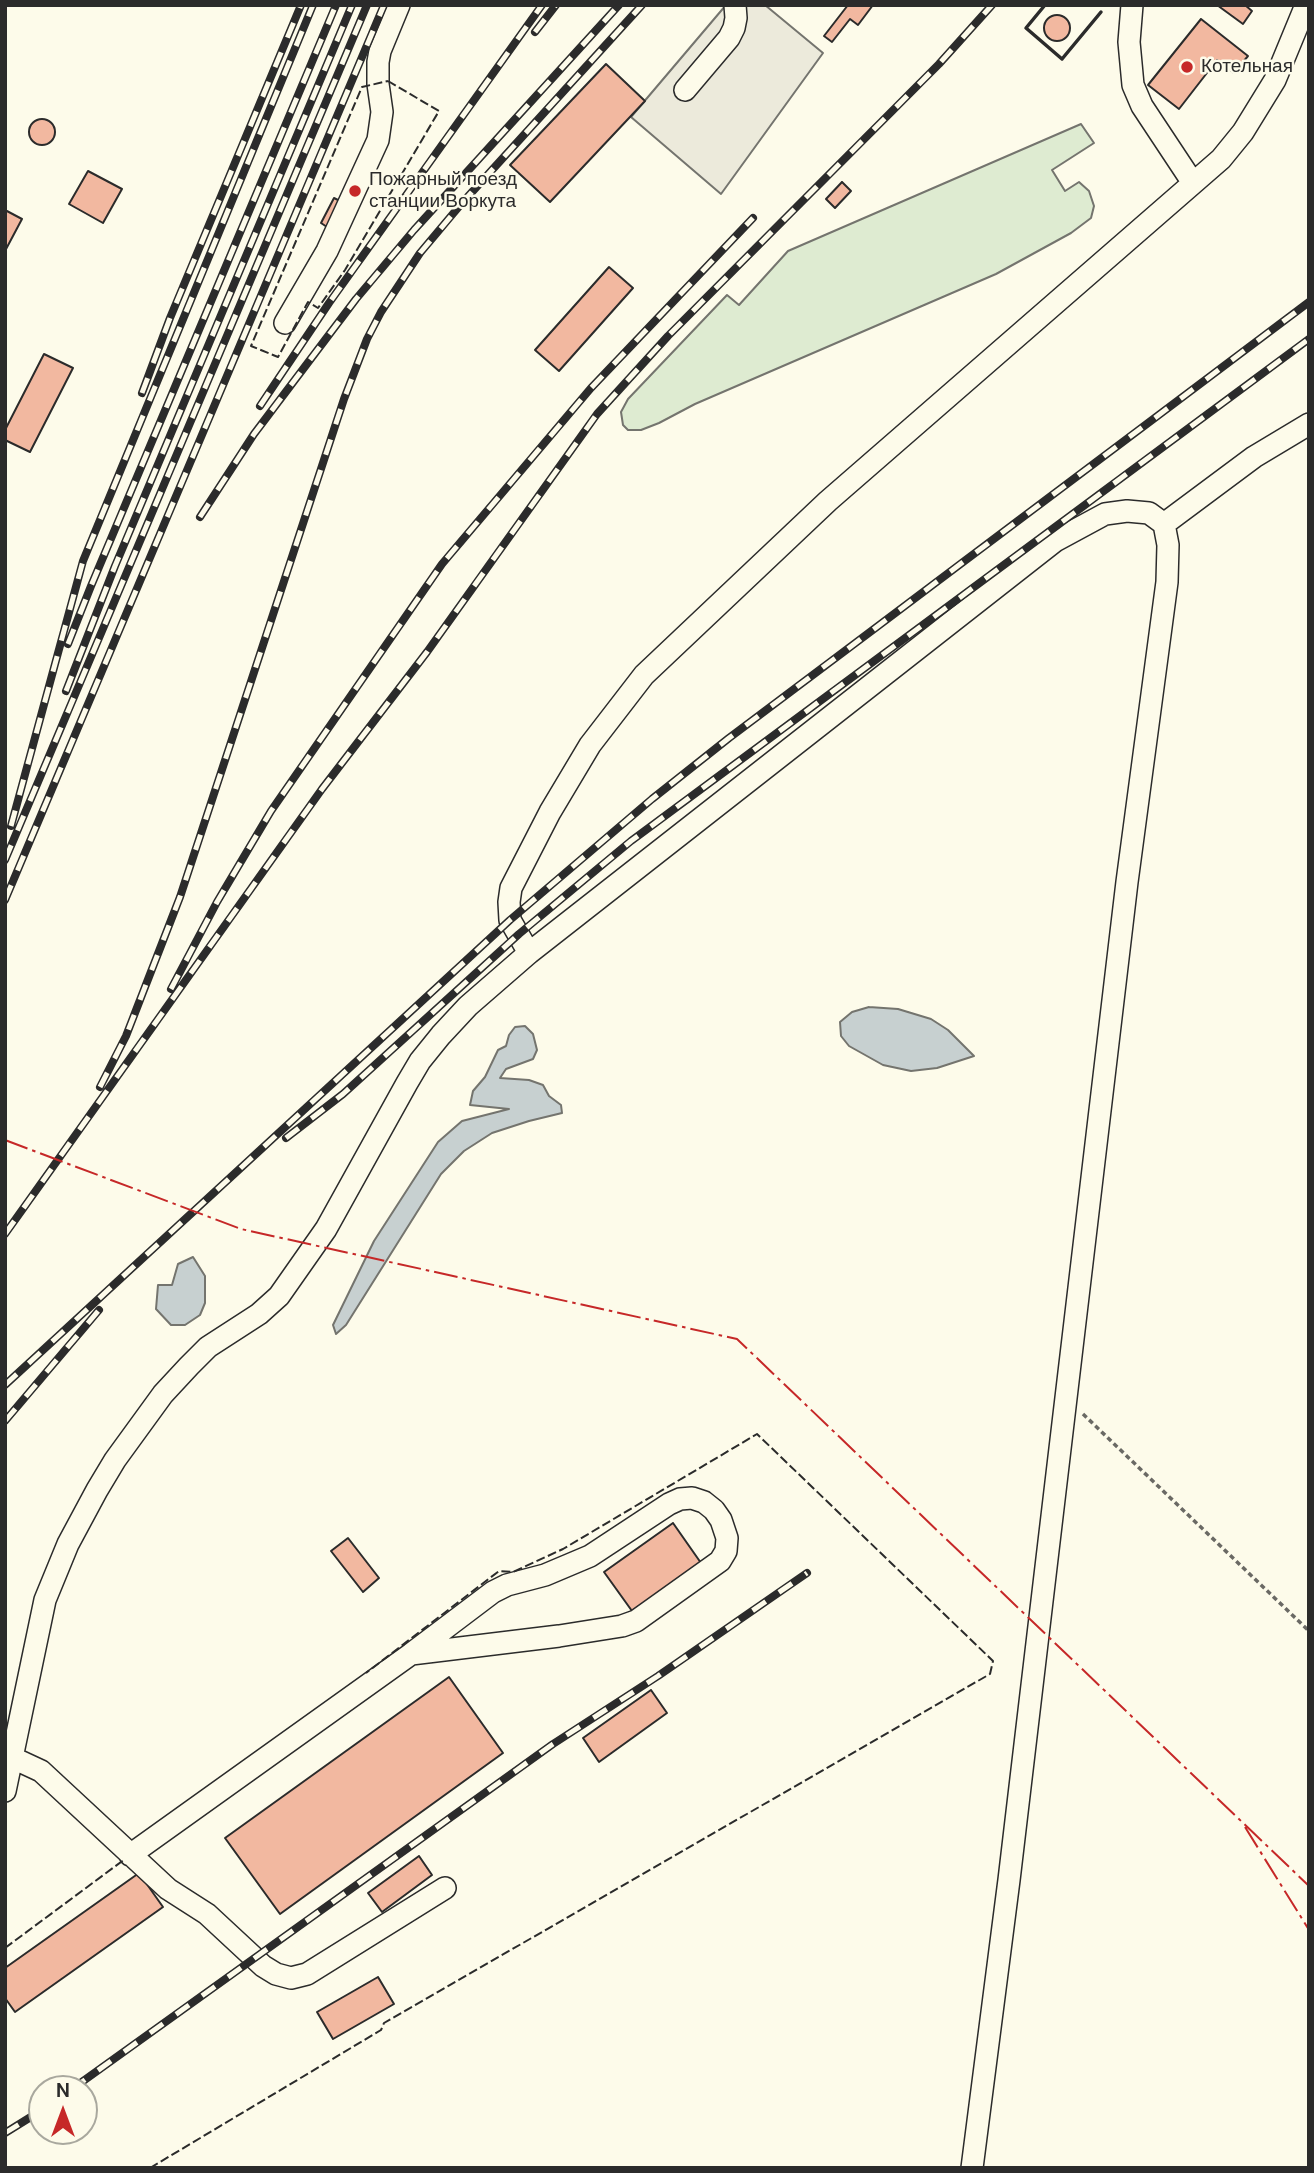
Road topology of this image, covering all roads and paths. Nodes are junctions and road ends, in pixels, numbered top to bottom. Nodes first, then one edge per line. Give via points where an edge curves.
1 (399, 5) edge
2 (735, 5) edge
3 (1132, 5) edge
4 (1306, 5) edge
5 (685, 90) dead end
6 (1194, 183) junction
7 (285, 323) dead end
8 (1309, 424) edge
9 (1164, 524) junction
10 (529, 953) junction
11 (1066, 1398) junction
12 (1309, 1631) edge
13 (411, 1654) junction
14 (13, 1758) junction
15 (5, 1791) edge
16 (130, 1855) junction
17 (445, 1888) dead end
18 (972, 2168) edge

1 - 7 street via 378,62 382,112 378,140 327,251
2 - 5 street via 729,38
3 - 6 street via 1129,63 1133,85
4 - 6 street via 1275,80 1221,159
6 - 10 street via 828,501 644,675 590,745 511,888 510,920
8 - 9 street via 1254,457
9 - 10 street via 1149,513 1105,514 1055,541
9 - 11 street via 1167,582
10 - 14 street via 468,1006 420,1061 326,1229 279,1296 198,1356 163,1394 115,1460 68,1544 45,1600
11 - 12 path
11 - 18 street
13 - 13 street via 493,1592 590,1556 680,1499 704,1502 721,1521 727,1538 720,1561 636,1621 559,1636
13 - 16 street
14 - 15 street
14 - 16 street via 41,1771
16 - 17 street via 263,1966 290,1978 307,1974

